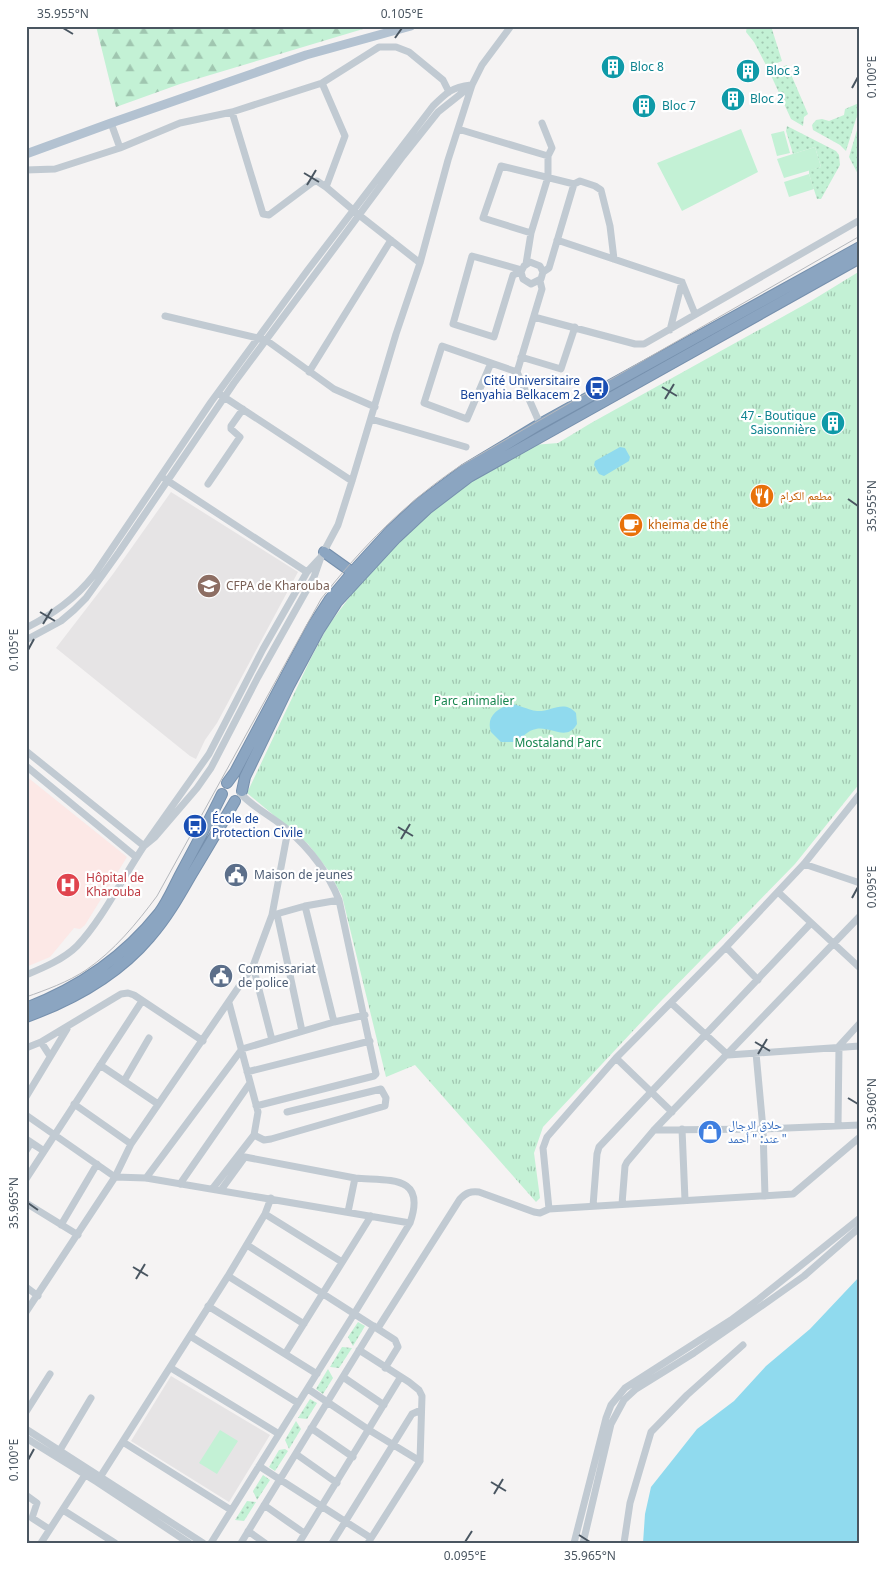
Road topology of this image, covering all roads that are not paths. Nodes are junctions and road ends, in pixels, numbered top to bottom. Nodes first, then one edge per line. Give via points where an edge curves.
1 (411, 26) edge
2 (511, 26) edge
3 (322, 83) junction
4 (472, 85) junction
5 (449, 92) junction
6 (232, 112) junction
7 (111, 123) junction
8 (542, 124) dead end
9 (458, 129) junction
10 (120, 148) junction
11 (26, 154) edge
12 (548, 156) junction
13 (26, 170) edge
14 (548, 177) junction
15 (574, 184) junction
16 (326, 187) junction
17 (356, 213) junction
18 (860, 220) edge
19 (531, 233) junction
20 (391, 240) junction
21 (557, 240) junction
22 (860, 247) edge
23 (614, 258) junction
24 (860, 258) edge
25 (420, 263) junction
26 (523, 269) junction
27 (543, 272) junction
28 (540, 280) junction
29 (682, 282) junction
30 (696, 314) junction
31 (165, 316) dead end
32 (534, 317) junction
33 (575, 327) junction
34 (670, 330) junction
35 (257, 339) junction
36 (266, 340) junction
37 (521, 358) junction
38 (491, 363) junction
39 (309, 372) junction
40 (517, 372) junction
41 (221, 395) junction
42 (375, 407) junction
43 (243, 410) junction
44 (371, 419) junction
45 (540, 424) junction
46 (466, 448) dead end
47 (164, 479) junction
48 (352, 481) junction
49 (208, 484) dead end
50 (322, 554) junction
51 (307, 572) junction
52 (352, 572) junction
53 (26, 628) edge
54 (26, 640) edge
55 (26, 751) edge
56 (26, 766) edge
57 (57, 776) junction
58 (227, 783) junction
59 (50, 785) junction
60 (222, 794) junction
61 (860, 794) edge
62 (239, 797) junction
63 (288, 830) junction
64 (144, 846) junction
65 (136, 857) junction
66 (804, 864) junction
67 (860, 884) edge
68 (778, 892) junction
69 (339, 900) junction
70 (305, 906) junction
71 (275, 915) junction
72 (860, 916) edge
73 (811, 923) junction
74 (834, 943) junction
75 (726, 947) junction
76 (254, 966) junction
77 (860, 968) edge
78 (26, 975) edge
79 (758, 980) junction
80 (142, 1001) junction
81 (229, 1003) junction
82 (671, 1003) junction
83 (26, 1008) edge
84 (365, 1015) junction
85 (26, 1017) edge
86 (334, 1022) junction
87 (860, 1023) edge
88 (69, 1026) junction
89 (302, 1031) junction
90 (706, 1035) junction
91 (149, 1038) dead end
92 (272, 1040) junction
93 (203, 1041) junction
94 (370, 1041) junction
95 (41, 1042) junction
96 (839, 1046) junction
97 (860, 1046) edge
98 (26, 1048) edge
99 (242, 1049) junction
100 (756, 1053) junction
101 (728, 1055) junction
102 (50, 1056) junction
103 (616, 1058) junction
104 (100, 1065) junction
105 (247, 1072) junction
106 (124, 1081) junction
107 (250, 1083) junction
108 (651, 1091) junction
109 (26, 1097) edge
110 (74, 1104) junction
111 (158, 1104) junction
112 (256, 1106) junction
113 (287, 1112) dead end
114 (672, 1112) junction
115 (26, 1115) edge
116 (860, 1125) edge
117 (838, 1126) junction
118 (682, 1129) junction
119 (763, 1129) junction
120 (654, 1130) junction
121 (54, 1135) junction
122 (254, 1135) junction
123 (860, 1137) edge
124 (26, 1140) edge
125 (131, 1144) junction
126 (26, 1151) edge
127 (44, 1151) junction
128 (96, 1164) junction
129 (115, 1177) junction
130 (146, 1178) junction
131 (355, 1178) junction
132 (26, 1179) edge
133 (180, 1184) junction
134 (213, 1188) junction
135 (221, 1190) junction
136 (765, 1196) junction
137 (271, 1198) junction
138 (685, 1200) junction
139 (26, 1203) edge
140 (622, 1204) junction
141 (593, 1206) junction
142 (549, 1209) junction
143 (348, 1212) junction
144 (265, 1214) junction
145 (371, 1216) junction
146 (860, 1218) edge
147 (410, 1223) junction
148 (61, 1225) junction
149 (860, 1227) edge
150 (78, 1235) junction
151 (247, 1245) junction
152 (342, 1262) junction
153 (228, 1276) junction
154 (26, 1287) edge
155 (322, 1294) junction
156 (38, 1296) junction
157 (208, 1306) junction
158 (26, 1312) edge
159 (354, 1314) junction
160 (304, 1324) junction
161 (376, 1327) junction
162 (190, 1336) junction
163 (744, 1345) dead end
164 (359, 1350) junction
165 (285, 1354) junction
166 (170, 1368) junction
167 (385, 1368) junction
168 (50, 1374) dead end
169 (317, 1374) junction
170 (343, 1377) junction
171 (400, 1378) junction
172 (308, 1389) junction
173 (91, 1398) dead end
174 (328, 1402) junction
175 (298, 1404) junction
176 (384, 1405) junction
177 (420, 1410) junction
178 (26, 1412) edge
179 (312, 1428) junction
180 (26, 1429) edge
181 (369, 1430) junction
182 (279, 1434) junction
183 (26, 1438) edge
184 (123, 1442) junction
185 (392, 1445) junction
186 (60, 1450) junction
187 (296, 1454) junction
188 (353, 1457) junction
189 (420, 1460) junction
190 (259, 1466) junction
191 (86, 1475) junction
192 (99, 1479) junction
193 (280, 1479) junction
194 (336, 1483) junction
195 (26, 1495) edge
196 (264, 1505) junction
197 (322, 1507) junction
198 (63, 1510) junction
199 (232, 1510) junction
200 (346, 1522) junction
201 (49, 1529) junction
202 (248, 1531) junction
203 (304, 1533) junction
204 (370, 1541) edge
205 (41, 1543) edge
206 (115, 1543) edge
207 (189, 1543) edge
208 (203, 1543) edge
209 (211, 1543) edge
210 (241, 1543) edge
211 (265, 1543) edge
212 (299, 1543) edge
213 (332, 1543) edge
214 (574, 1543) edge
215 (583, 1543) edge
216 (624, 1543) edge

1 - 7 main road via 306,55
2 - 4 street via 482,65
3 - 5 street via 379,47 387,46 409,52 443,80
3 - 6 street
3 - 16 street via 345,136
4 - 5 street via 459,86
4 - 9 street
4 - 17 street via 438,112
5 - 17 street via 433,106
6 - 10 street via 180,123
6 - 16 street via 263,214 269,215 315,181
7 - 10 street
7 - 11 main road
8 - 12 street via 552,148
9 - 12 street
9 - 25 street
10 - 13 street via 55,169
12 - 14 street
14 - 15 street
14 - 19 street
14 - 19 street via 501,166 483,218
15 - 21 street
15 - 23 street via 580,182 602,190
16 - 17 street
17 - 20 street
17 - 35 street
17 - 36 street
18 - 30 street
19 - 26 street
20 - 25 street
20 - 39 street
21 - 23 street
21 - 27 street via 549,268
22 - 45 highway
23 - 29 street
24 - 62 highway via 469,477 427,509 337,602 289,686 245,777
25 - 42 street
26 - 26 street via 472,256 453,324 494,337 513,275
26 - 27 street via 530,262 537,264
26 - 28 street via 523,279 528,283 535,284
27 - 28 street
28 - 32 street via 542,289
29 - 30 street
29 - 34 street
30 - 34 street
31 - 35 street
32 - 33 street
32 - 37 street
33 - 34 street via 637,344 644,344
33 - 37 street via 561,368
35 - 36 street
35 - 41 street
36 - 39 street
36 - 41 street
37 - 40 street
38 - 38 street via 442,346 424,403 466,419
38 - 40 street
39 - 42 street via 334,389
40 - 45 street
41 - 43 street
41 - 47 street
42 - 44 street
43 - 48 street
43 - 49 street via 231,426 239,434 238,440
44 - 46 street
44 - 48 street
45 - 52 highway via 464,470 420,503
47 - 51 street
47 - 53 street via 84,587 60,608
47 - 54 street via 109,568 86,598 60,621
48 - 50 street via 338,525
50 - 51 street
50 - 52 highway
50 - 64 street via 314,577 211,768
51 - 64 street via 209,754
52 - 58 highway via 312,627
55 - 57 street
56 - 59 street
57 - 59 street
57 - 64 street
58 - 60 highway
58 - 62 highway via 236,784
59 - 65 street
60 - 62 highway via 228,801
60 - 83 highway via 160,911 143,931 99,971 72,988
61 - 66 street
62 - 63 street
62 - 85 highway via 167,916 150,938 105,978 76,996
63 - 69 street via 320,864
63 - 71 street
64 - 65 street
65 - 78 street via 94,924 76,946 68,954
66 - 67 street
66 - 68 street
68 - 73 street
68 - 75 street
69 - 70 street
69 - 84 street
70 - 71 street
70 - 86 street
71 - 76 street
71 - 89 street
72 - 74 street
73 - 74 street
73 - 79 street
74 - 77 street
74 - 101 street
75 - 79 street
75 - 82 street
76 - 81 street
76 - 92 street
79 - 90 street
80 - 88 street via 130,993 122,993
80 - 93 street
80 - 104 street
81 - 93 street
81 - 99 street
82 - 90 street
82 - 103 street
84 - 86 street
84 - 94 street
86 - 89 street
87 - 96 street
88 - 95 street
88 - 102 street
89 - 92 street
90 - 101 street
90 - 108 street
91 - 106 street
92 - 99 street
93 - 111 street
94 - 105 street
94 - 112 street via 374,1076
95 - 98 street
95 - 102 street
96 - 97 street
96 - 100 street
96 - 117 street
99 - 105 street
99 - 130 street
100 - 101 street
100 - 119 street
101 - 114 street
102 - 109 street
103 - 108 street
103 - 142 street via 544,1143
104 - 106 street
104 - 110 street
105 - 107 street
106 - 111 street
107 - 112 street
107 - 133 street
108 - 114 street
108 - 141 street via 599,1147
110 - 121 street
110 - 125 street
111 - 125 street
112 - 122 street
113 - 122 street via 380,1088 386,1098 385,1106 271,1139 264,1140
114 - 120 street
115 - 121 street
116 - 117 street
117 - 119 street
118 - 119 street
118 - 120 street
118 - 138 street
119 - 136 street
120 - 140 street via 625,1166
121 - 127 street
121 - 128 street
122 - 134 street
123 - 136 street via 796,1192
124 - 127 street
125 - 129 street
126 - 127 street via 31,1143
127 - 132 street
128 - 129 street
128 - 148 street
129 - 130 street
129 - 150 street
130 - 133 street
131 - 135 street via 245,1158
131 - 143 street
131 - 147 street via 400,1182 411,1189 414,1204
133 - 134 street
134 - 135 street
135 - 137 street
136 - 138 street
137 - 143 street
137 - 144 street
138 - 140 street
139 - 148 street
140 - 141 street
141 - 142 street
142 - 161 street via 534,1212 479,1192 466,1193
143 - 145 street
144 - 151 street
144 - 152 street
145 - 147 street
145 - 152 street
146 - 214 street via 760,1299 619,1394 606,1418
147 - 159 street
148 - 150 street
149 - 215 street via 804,1276 624,1400 611,1424
150 - 156 street
151 - 153 street
151 - 155 street
152 - 155 street
153 - 157 street
153 - 160 street
154 - 156 street
155 - 159 street
155 - 160 street
156 - 158 street
157 - 162 street
157 - 165 street
159 - 161 street
159 - 169 street
160 - 165 street
161 - 164 street
161 - 167 street via 395,1340 398,1348
162 - 166 street
162 - 175 street
163 - 216 street via 651,1432 630,1503
164 - 167 street
164 - 170 street
165 - 169 street
166 - 182 street
166 - 184 street
167 - 171 street
168 - 178 street
169 - 172 street
170 - 174 street
170 - 176 street
171 - 176 street
171 - 177 street via 419,1390 422,1396
172 - 174 street
172 - 175 street
173 - 186 street
174 - 179 street
174 - 181 street
175 - 182 street
176 - 181 street
177 - 185 street via 412,1414
177 - 189 street
179 - 187 street
179 - 188 street
180 - 186 street
181 - 185 street
181 - 188 street
182 - 190 street
183 - 191 street
184 - 192 street
184 - 199 street
185 - 189 street
185 - 200 street
186 - 192 street
187 - 193 street
187 - 194 street
188 - 194 street
189 - 204 street
190 - 193 street
190 - 199 street
191 - 192 street
191 - 198 street
192 - 207 street
192 - 208 street
193 - 196 street
193 - 197 street
194 - 197 street
195 - 201 street via 37,1503 32,1518
196 - 202 street
196 - 203 street
197 - 200 street
197 - 203 street
198 - 201 street
198 - 206 street
199 - 209 street
200 - 204 street
200 - 213 street
201 - 205 street
202 - 210 street
202 - 211 street
203 - 212 street

